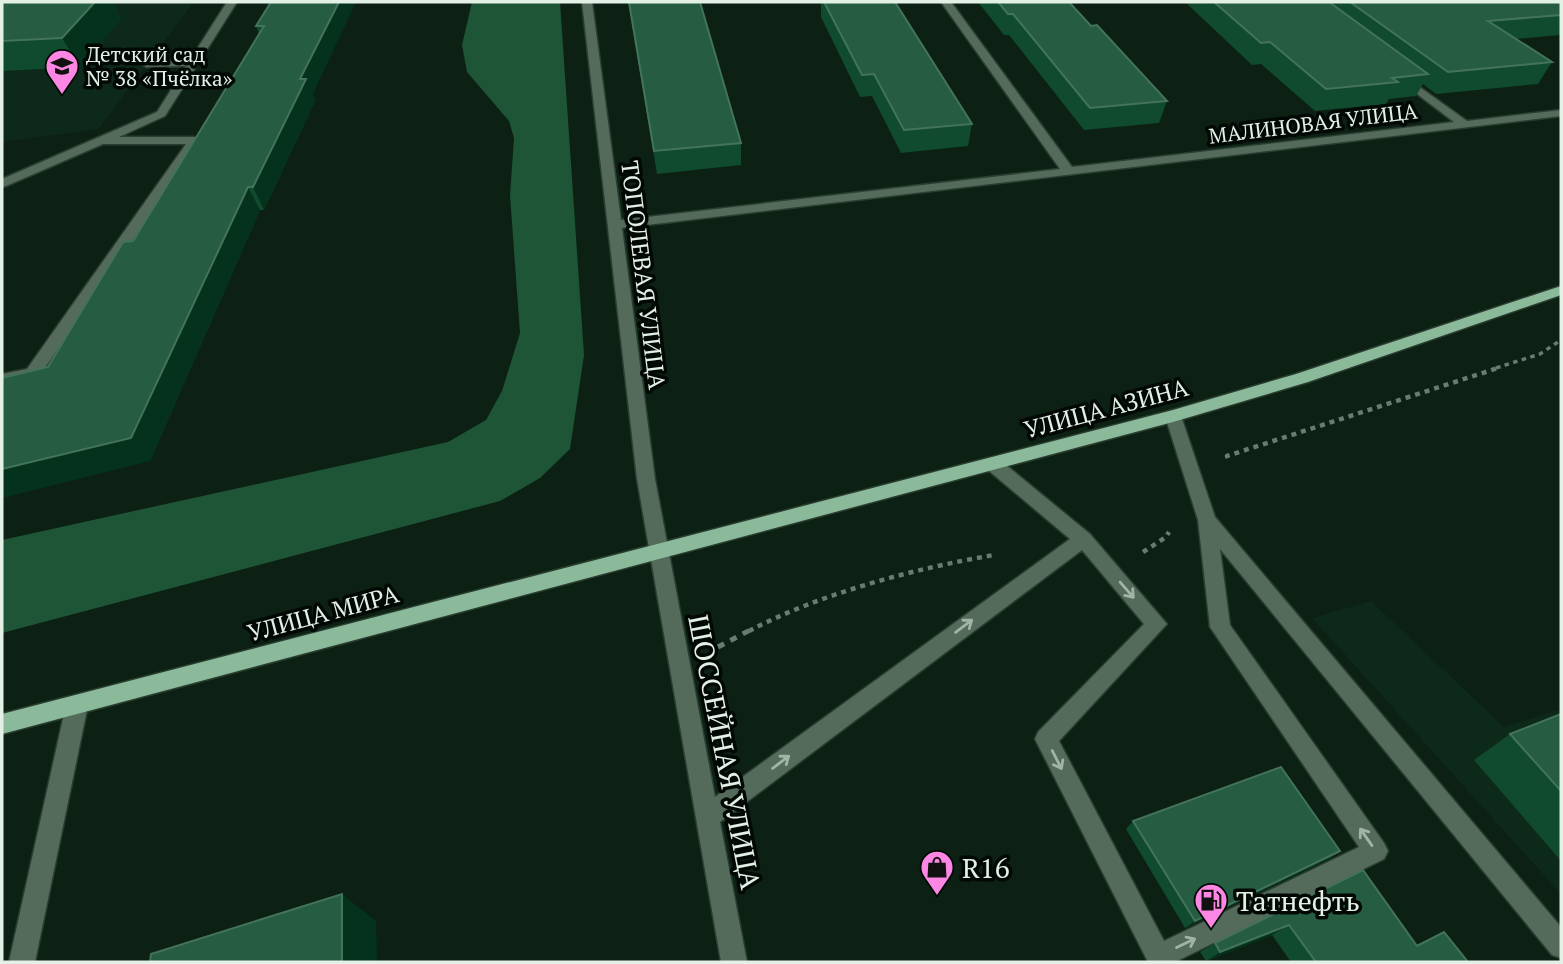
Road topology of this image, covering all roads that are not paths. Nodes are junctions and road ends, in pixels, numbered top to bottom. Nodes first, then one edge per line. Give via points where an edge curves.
1 (232, 2) edge
2 (587, 2) edge
3 (946, 2) edge
4 (193, 63) junction
5 (146, 64) dead end
6 (1389, 67) edge
7 (1561, 113) edge
8 (1464, 124) junction
9 (99, 140) junction
10 (1068, 171) junction
11 (2, 183) edge
12 (614, 225) junction
13 (1561, 290) edge
14 (2, 379) edge
15 (1173, 415) junction
16 (994, 465) junction
17 (1208, 520) junction
18 (1083, 539) junction
19 (657, 553) junction
20 (77, 705) junction
21 (2, 724) edge
22 (707, 817) junction
23 (1561, 946) edge
24 (22, 962) edge
25 (734, 962) edge

1 - 4 street
2 - 12 street, ТОПОЛЕВАЯ УЛИЦА
3 - 10 street
4 - 5 street
4 - 9 street via 160,114
6 - 8 street
7 - 8 street, МАЛИНОВАЯ УЛИЦА
8 - 10 street, МАЛИНОВАЯ УЛИЦА
9 - 11 street
9 - 14 street via 194,142 32,374
10 - 12 street, МАЛИНОВАЯ УЛИЦА
12 - 19 street, ТОПОЛЕВАЯ УЛИЦА
13 - 15 main road, УЛИЦА АЗИНА via 1303,378
15 - 16 main road, УЛИЦА АЗИНА
15 - 17 street
16 - 18 street
16 - 19 main road, УЛИЦА АЗИНА
18 -> 17 street via 1157,624 1046,738 1160,957 1376,851 1220,627
17 - 23 street
22 -> 18 street
19 - 20 main road, УЛИЦА МИРА
19 - 22 street, ШОССЕЙНАЯ УЛИЦА
20 - 21 main road, УЛИЦА МИРА
20 - 24 street
22 - 25 street, ШОССЕЙНАЯ УЛИЦА

